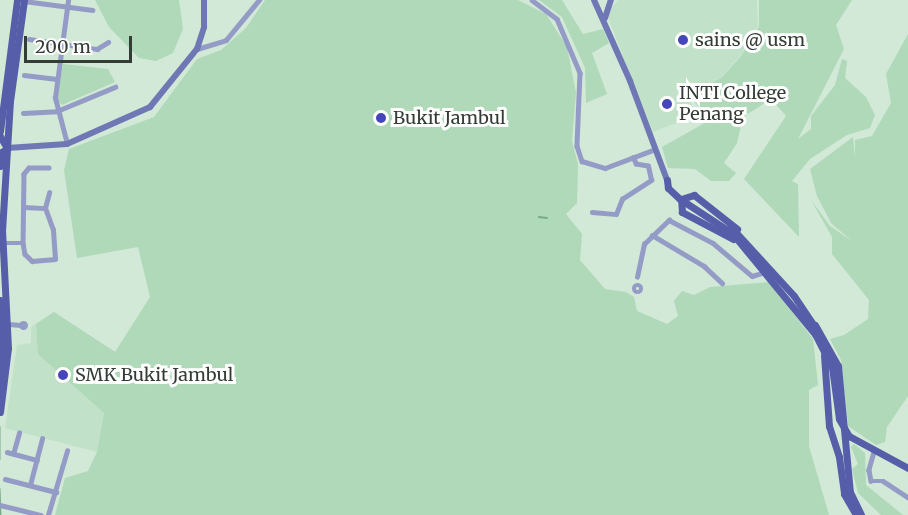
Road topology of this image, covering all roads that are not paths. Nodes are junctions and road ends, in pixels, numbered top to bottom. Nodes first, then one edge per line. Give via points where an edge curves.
1 (21, 0) edge
2 (68, 0) edge
3 (204, 0) edge
4 (259, 0) edge
5 (532, 0) edge
6 (594, 0) edge
7 (610, 0) edge
8 (67, 7) junction
9 (598, 8) junction
10 (92, 10) dead end
11 (605, 23) junction
12 (29, 39) dead end
13 (108, 42) dead end
14 (62, 44) junction
15 (197, 49) junction
16 (24, 75) dead end
17 (57, 79) junction
18 (115, 87) dead end
19 (57, 111) junction
20 (23, 113) dead end
21 (0, 134) edge
22 (67, 144) junction
23 (7, 148) junction
24 (653, 150) junction
25 (633, 158) junction
26 (0, 166) edge
27 (49, 168) dead end
28 (667, 180) junction
29 (49, 193) dead end
30 (24, 207) junction
31 (45, 208) junction
32 (592, 212) dead end
33 (652, 235) junction
34 (738, 241) junction
35 (748, 242) junction
36 (24, 243) junction
37 (2, 244) junction
38 (765, 272) junction
39 (722, 283) dead end
40 (636, 287) dead end
41 (0, 301) edge
42 (808, 316) junction
43 (8, 324) junction
44 (21, 325) dead end
45 (823, 347) junction
46 (0, 386) edge
47 (0, 412) edge
48 (19, 433) dead end
49 (42, 438) dead end
50 (67, 451) dead end
51 (873, 452) junction
52 (37, 460) junction
53 (908, 466) edge
54 (5, 479) dead end
55 (30, 485) junction
56 (56, 492) junction
57 (908, 496) edge
58 (3, 506) edge
59 (41, 515) edge
60 (48, 515) edge
61 (856, 515) edge
62 (861, 515) edge

1 - 8 street
1 - 21 main road
1 - 23 main road
2 - 8 street
3 - 15 main road via 204,27
4 - 15 street via 226,40
5 - 25 street via 557,19 580,73 579,157 586,164 602,168
6 - 9 main road
7 - 9 main road
7 - 11 main road via 604,11
8 - 10 street
8 - 14 street
9 - 11 main road
11 - 24 main road
12 - 14 street
13 - 14 street via 99,49
14 - 17 street
15 - 22 main road via 150,107
16 - 17 street
17 - 19 street
18 - 19 street
19 - 20 street
19 - 22 street
21 - 23 main road
22 - 23 main road
23 - 26 main road via 2,152
23 - 37 main road
24 - 25 street
24 - 28 main road
25 - 32 street via 636,164 648,166 651,180 622,199 616,214
27 - 30 street via 26,170
28 - 34 main road via 673,193 723,226
28 - 35 main road via 684,198
29 - 31 street
30 - 31 street
30 - 36 street
31 - 36 street via 53,230 54,261 29,260
33 - 38 street via 665,221 675,221 713,243 752,276
33 - 39 street via 704,266
33 - 40 street via 643,247
34 - 35 main road via 682,212 679,206 683,196 698,197 732,223
34 - 38 main road
35 - 42 main road
36 - 37 street
37 - 43 main road
38 - 45 main road
41 - 46 main road
42 - 53 main road via 832,357 840,412 847,429 858,440
42 - 62 main road via 827,340 838,366 850,492
43 - 44 street
43 - 47 main road via 7,370
45 - 51 main road via 832,367 841,426 853,440
45 - 61 main road via 829,426 839,457 844,494
48 - 52 street via 10,453
49 - 52 street
50 - 56 street
51 - 53 main road
51 - 57 street via 869,471 872,481 884,481
52 - 55 street
54 - 55 street
55 - 56 street
56 - 60 street
58 - 59 street

